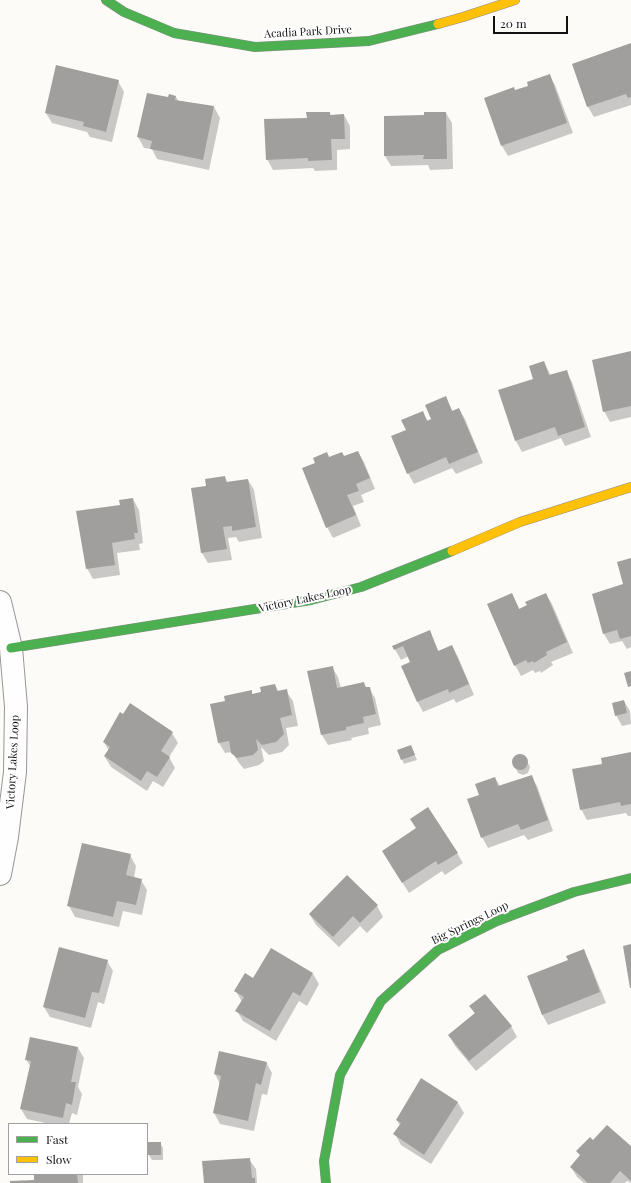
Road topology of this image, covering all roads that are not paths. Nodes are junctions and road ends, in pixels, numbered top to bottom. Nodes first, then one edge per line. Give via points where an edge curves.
1 (106, 0) edge
2 (515, 0) edge
3 (631, 487) edge
4 (0, 602) edge
5 (11, 648) junction
6 (0, 874) edge
7 (631, 878) edge
8 (326, 1183) edge

1 - 2 street, Acadia Park Drive via 124,12 174,33 255,47 369,40 463,17
3 - 5 street, Victory Lakes Loop via 520,522 361,587 311,600
4 - 5 street, Victory Lakes Loop
5 - 6 street, Victory Lakes Loop via 16,707 15,772 8,837
7 - 8 street, Big Springs Loop via 567,894 497,921 438,950 381,1002 340,1075 324,1161

